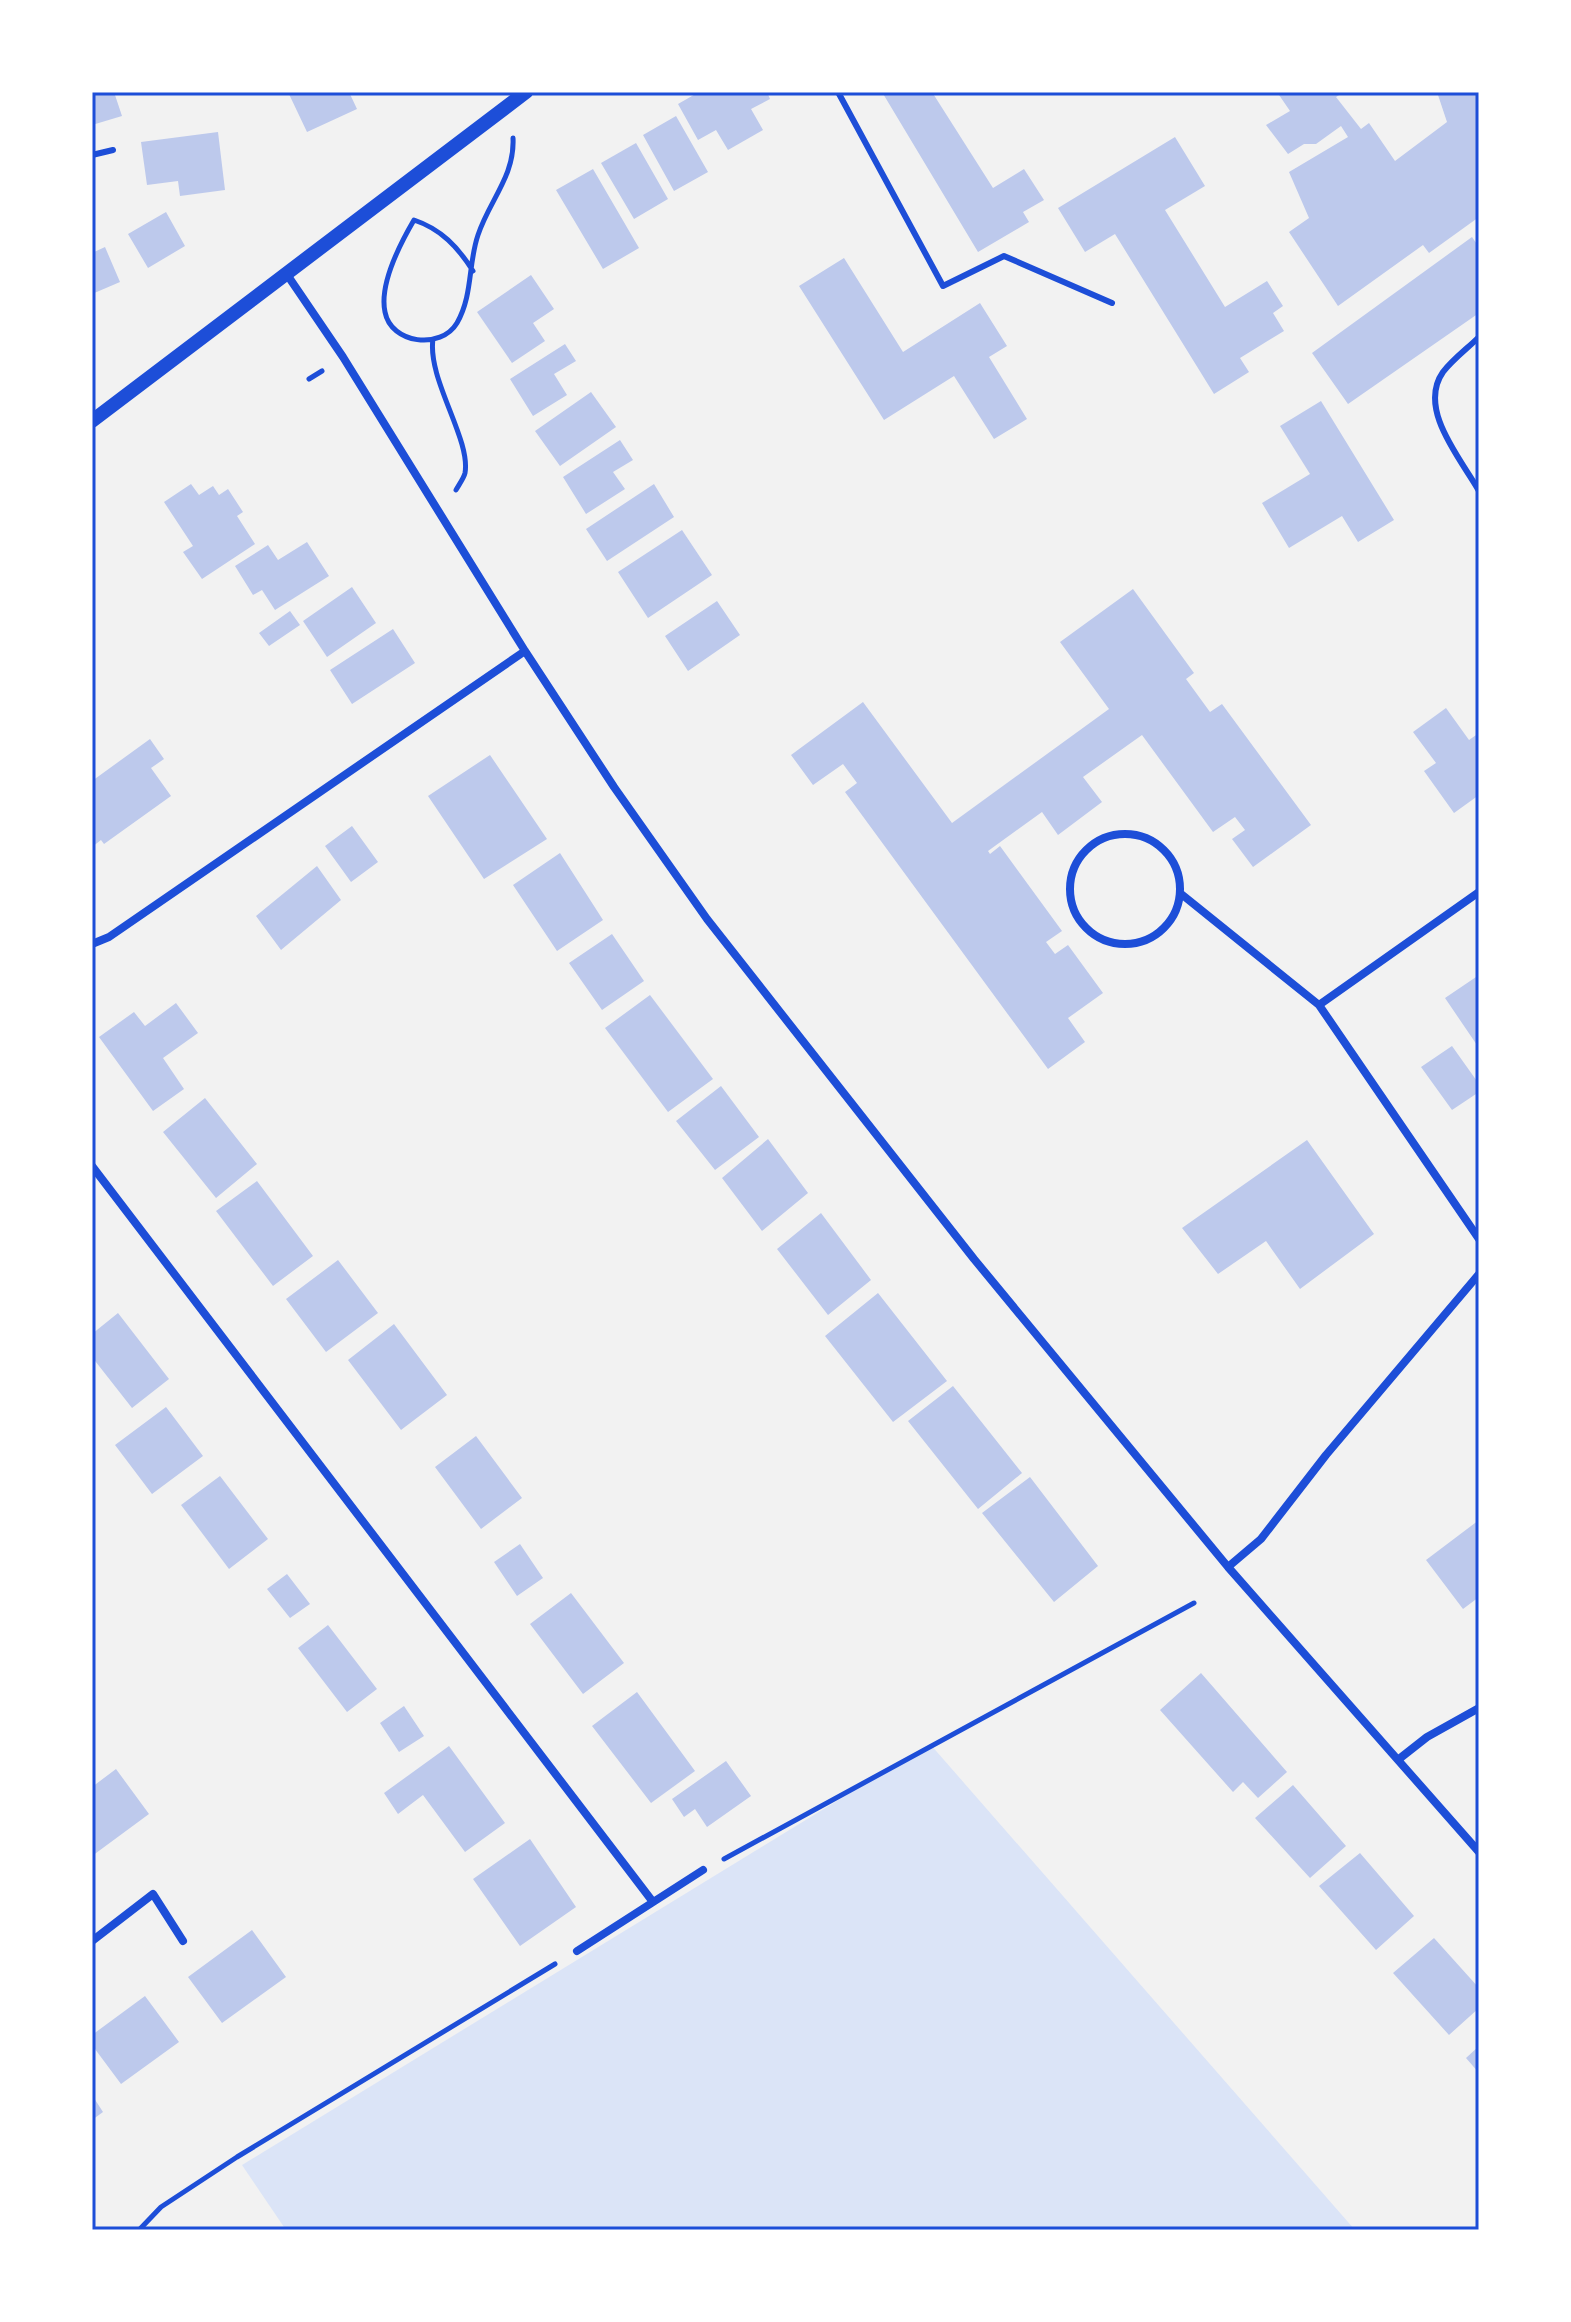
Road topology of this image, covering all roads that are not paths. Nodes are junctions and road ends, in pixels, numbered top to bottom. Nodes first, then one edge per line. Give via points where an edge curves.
1 (526, 92) edge
2 (838, 92) edge
3 (113, 150) dead end
4 (92, 155) edge
5 (288, 276) junction
6 (1112, 303) dead end
7 (1479, 337) edge
8 (92, 421) edge
9 (1479, 491) edge
10 (525, 651) junction
11 (1479, 892) edge
12 (1180, 893) junction
13 (92, 944) edge
14 (1319, 1005) junction
15 (92, 1166) edge
16 (1479, 1239) edge
17 (1479, 1274) edge
18 (1228, 1567) junction
19 (1479, 1708) edge
20 (1399, 1759) junction
21 (1479, 1852) edge
22 (703, 1870) road end
23 (653, 1902) junction
24 (92, 1941) edge
25 (183, 1941) dead end
26 (577, 1951) road end

1 - 5 street
2 - 6 lane via 943,286 1004,256
3 - 4 lane
5 - 8 street
5 - 10 street
7 - 9 lane via 1435,387 1439,420
10 - 13 street
10 - 18 street via 707,919 974,1259
11 - 14 street
12 - 12 street via 1172,860 1160,847 1128,834 1094,843 1072,871 1072,906 1086,928 1107,942 1124,944 1156,935 1177,910
12 - 14 street
14 - 16 street
15 - 23 street
17 - 18 street via 1261,1539
18 - 20 street
19 - 20 street
20 - 21 street
22 - 23 street
23 - 26 street
24 - 25 street via 153,1894

